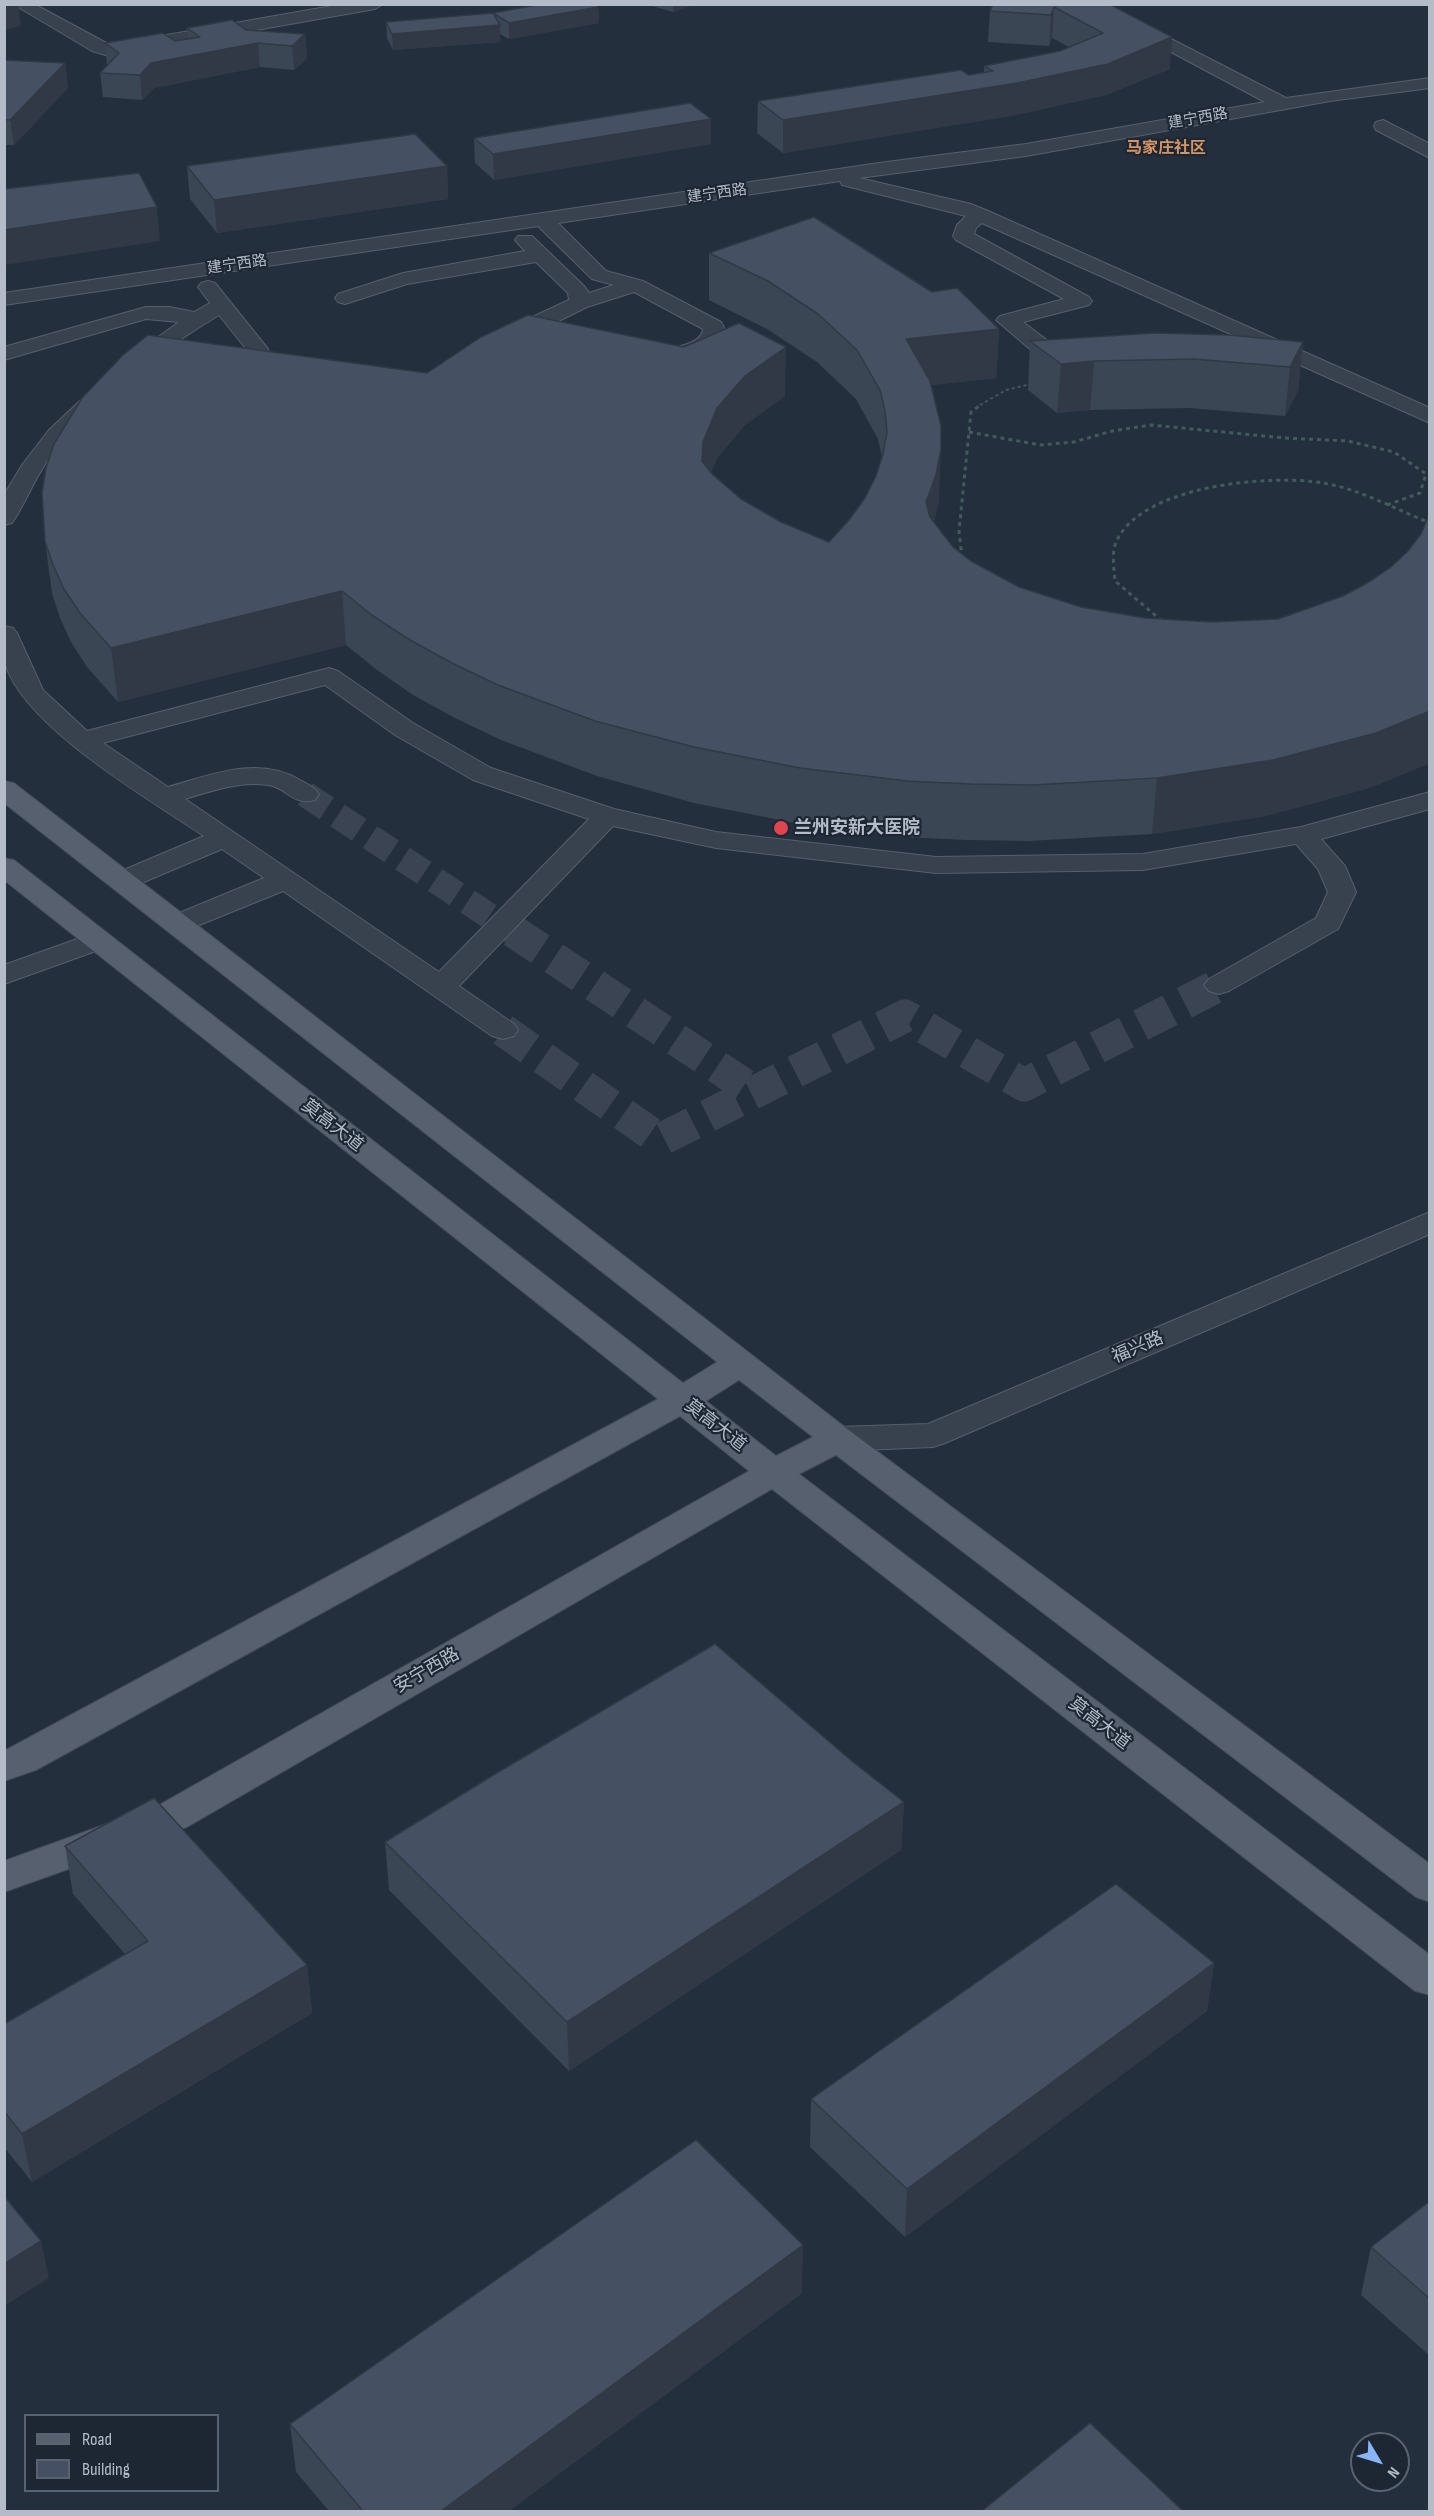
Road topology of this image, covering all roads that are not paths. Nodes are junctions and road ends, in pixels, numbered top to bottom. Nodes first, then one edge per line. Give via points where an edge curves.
1 (21, 4) edge
2 (375, 4) edge
3 (1089, 4) edge
4 (1430, 83) edge
5 (1283, 104) junction
6 (1383, 126) dead end
7 (1430, 152) edge
8 (831, 177) junction
9 (981, 215) junction
10 (543, 219) junction
11 (509, 225) junction
12 (540, 255) junction
13 (195, 271) junction
14 (636, 285) junction
15 (345, 298) dead end
16 (4, 299) edge
17 (580, 303) junction
18 (222, 304) junction
19 (197, 319) junction
20 (530, 349) edge
21 (4, 354) edge
22 (141, 359) junction
23 (652, 361) edge
24 (174, 363) edge
25 (1093, 369) edge
26 (241, 372) edge
27 (1331, 373) junction
28 (264, 375) junction
29 (285, 379) edge
30 (1305, 380) dead end
31 (1430, 416) edge
32 (4, 518) edge
33 (4, 633) edge
34 (82, 740) junction
35 (4, 789) edge
36 (305, 794) tunnel mouth
37 (164, 796) junction
38 (1430, 800) edge
39 (607, 816) junction
40 (1303, 835) junction
41 (224, 838) junction
42 (4, 866) edge
43 (285, 880) junction
44 (122, 881) junction
45 (177, 924) junction
46 (97, 941) junction
47 (4, 975) edge
48 (1219, 985) tunnel mouth
49 (441, 987) junction
50 (503, 1030) tunnel mouth
51 (1430, 1222) edge
52 (741, 1363) junction
53 (682, 1400) junction
54 (838, 1439) junction
55 (774, 1472) junction
56 (4, 1767) edge
57 (4, 1876) edge
58 (1430, 1886) edge
59 (1430, 1979) edge

1 - 2 street via 109,51
3 - 5 street
4 - 5 street, 建宁西路
5 - 8 street, 建宁西路 via 1026,150
6 - 7 street
8 - 9 street
8 - 10 street, 建宁西路
9 - 25 street via 968,225 963,236 1082,301 1007,320 1059,362
9 - 27 street
10 - 11 street, 建宁西路
10 - 14 street via 599,275
11 - 12 street
11 - 13 street, 建宁西路
12 - 15 street via 403,279
12 - 17 street via 578,291
13 - 16 street, 建宁西路
13 - 18 street
14 - 17 street
14 - 23 street via 714,326 713,336 706,343
17 - 20 street via 496,343
18 - 19 street
18 - 28 street via 257,349
19 - 21 street via 146,313
19 - 22 street
22 - 24 street
22 - 32 street via 81,406 37,460
26 - 28 street
27 - 30 street
27 - 31 street
28 - 29 street
33 - 34 street via 32,693
34 - 37 street
34 - 39 street via 329,676 404,729 482,774
35 - 44 main road
36 - 37 street via 276,777 238,776
37 - 41 street
38 - 40 street
39 - 40 street via 716,840 936,865 1143,862
39 - 49 street
40 - 48 street via 1331,866 1342,892 1328,923
41 - 43 street
41 - 44 street
42 - 46 main road, 莫高大道
43 - 45 street
43 - 49 street
44 - 45 main road
45 - 52 main road
46 - 47 street
46 - 53 main road, 莫高大道
49 - 50 street
51 - 54 street, 福兴路 via 933,1435
52 - 53 main road
52 - 54 main road
53 - 55 main road, 莫高大道
53 - 56 main road
54 - 55 main road, 安宁西路
54 - 58 main road
55 - 57 main road, 安宁西路 via 173,1816
55 - 59 main road, 莫高大道

